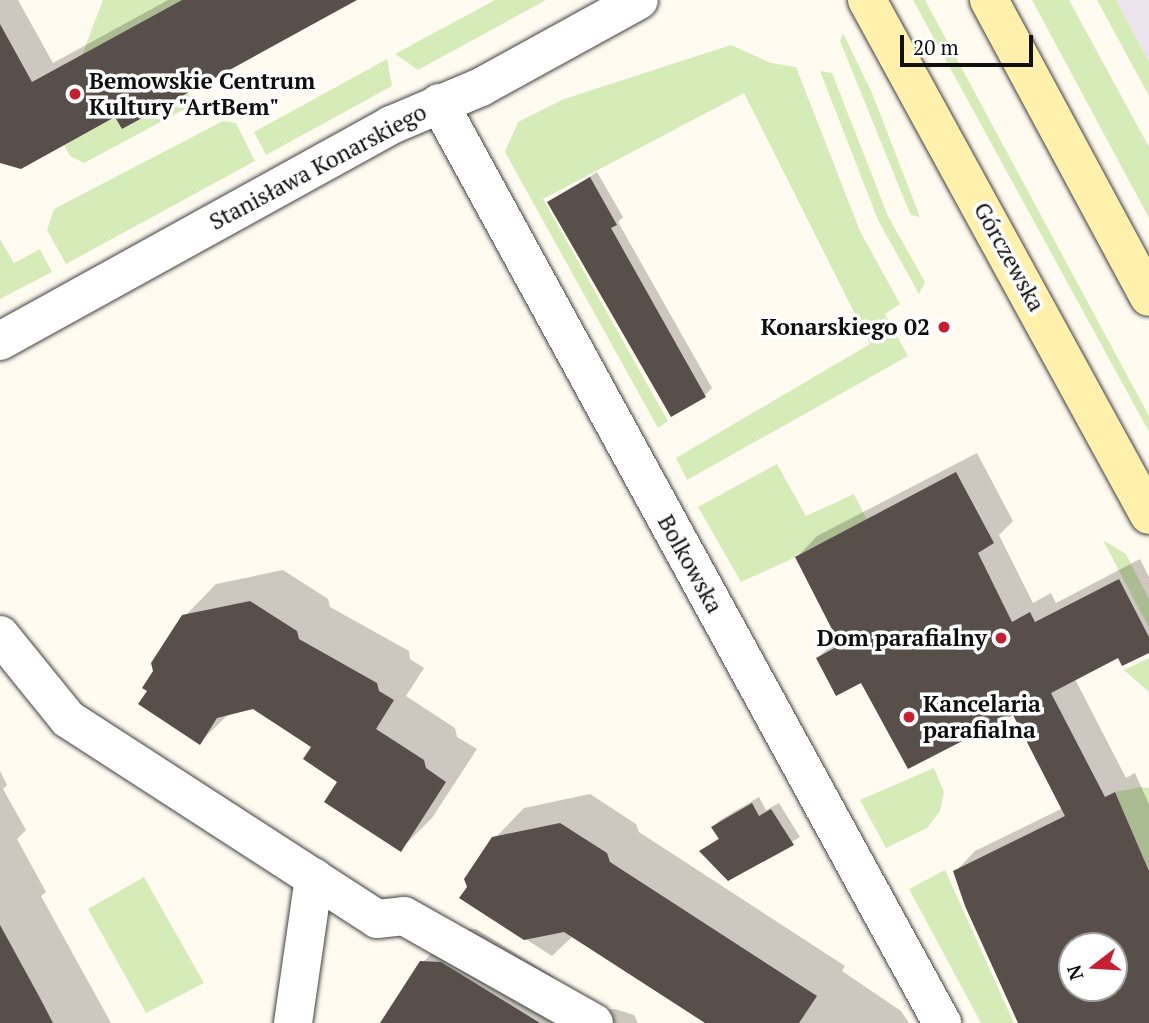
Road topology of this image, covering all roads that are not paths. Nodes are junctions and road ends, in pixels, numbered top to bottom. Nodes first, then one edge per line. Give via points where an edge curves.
1 (639, 0) edge
2 (867, 0) edge
3 (989, 0) edge
4 (439, 103) junction
5 (1149, 297) edge
6 (0, 341) edge
7 (1149, 516) edge
8 (0, 635) edge
9 (314, 878) junction
10 (293, 1023) edge
11 (594, 1023) edge
12 (942, 1023) edge

1 - 4 street, Stanisława Konarskiego via 494,80
2 - 7 main road, Górczewska
3 - 5 main road
4 - 6 street, Stanisława Konarskiego via 391,125
4 - 12 street, Bolkowska
8 - 9 street via 68,719
9 - 10 street
9 - 11 street via 377,919 404,916

